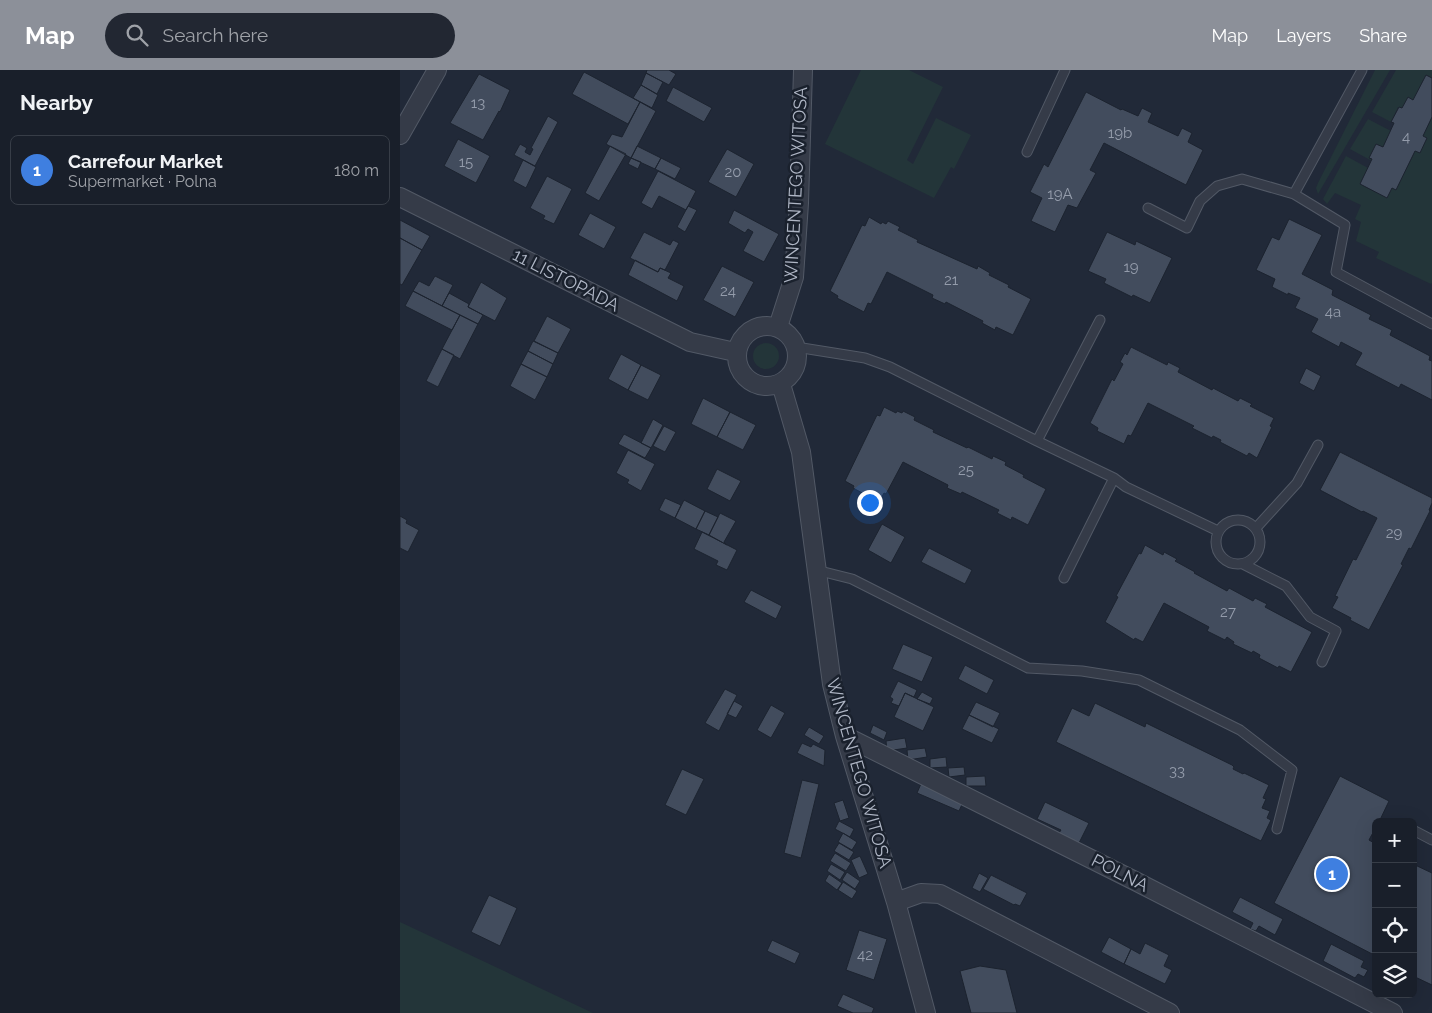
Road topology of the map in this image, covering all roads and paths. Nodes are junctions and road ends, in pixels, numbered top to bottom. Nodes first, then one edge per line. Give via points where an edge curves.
1 (437, 70) edge
2 (803, 70) edge
3 (1065, 70) edge
4 (1362, 70) edge
5 (400, 135) edge
6 (1027, 152) dead end
7 (1294, 194) junction
8 (400, 197) edge
9 (1148, 208) dead end
10 (1100, 320) dead end
11 (1432, 324) edge
12 (778, 328) junction
13 (796, 347) junction
14 (735, 352) junction
15 (781, 384) junction
16 (1037, 441) junction
17 (1318, 446) dead end
18 (1114, 478) junction
19 (1256, 528) junction
20 (1218, 531) junction
21 (1243, 564) junction
22 (816, 570) junction
23 (1064, 578) dead end
24 (1322, 662) dead end
25 (845, 736) junction
26 (1277, 829) dead end
27 (1417, 832) edge
28 (1432, 840) edge
29 (896, 902) junction
30 (926, 1013) edge
31 (1170, 1013) edge
32 (1393, 1013) edge

1 - 5 street
2 - 12 street, WINCENTEGO WITOSA via 794,277
3 - 6 lane
4 - 7 lane
7 - 9 lane via 1242,178 1217,186 1200,201 1186,228
7 - 11 lane via 1345,225 1336,272
8 - 14 street, 11 LISTOPADA via 690,342
10 - 16 lane
12 - 13 street via 789,335
12 - 14 street via 761,326 746,333
13 - 15 street via 793,373
13 - 16 lane via 865,358 890,367
14 - 15 street via 737,366 748,381 766,387
15 - 22 street, WINCENTEGO WITOSA via 801,452
16 - 18 lane
17 - 19 lane via 1298,483
18 - 20 lane via 1126,487
18 - 23 lane
19 - 20 lane via 1244,520 1236,520 1229,521
19 - 21 lane via 1259,550 1256,556
20 - 21 lane via 1218,553 1229,562
21 - 24 lane via 1286,586 1310,617 1336,631
22 - 25 street, WINCENTEGO WITOSA via 832,684
22 - 26 lane via 852,580 1028,668 1082,671 1139,680 1240,730 1292,770
25 - 29 street, WINCENTEGO WITOSA
25 - 32 street, POLNA
27 - 28 lane
29 - 30 street, WINCENTEGO WITOSA
29 - 31 street via 921,893 940,894

